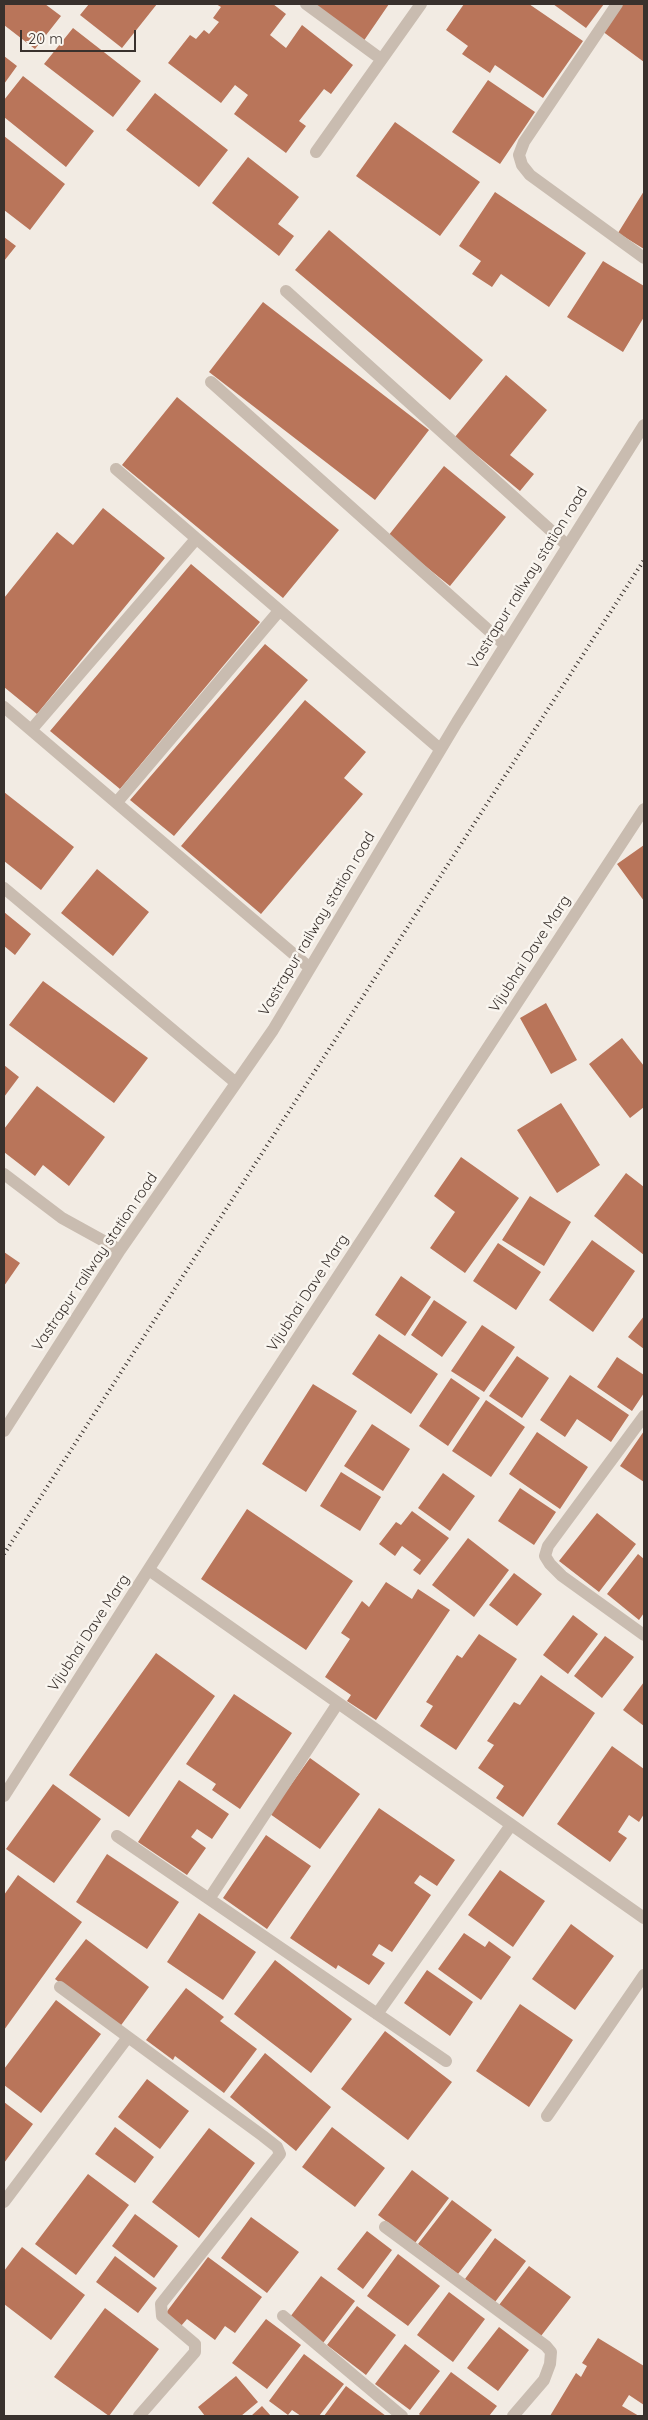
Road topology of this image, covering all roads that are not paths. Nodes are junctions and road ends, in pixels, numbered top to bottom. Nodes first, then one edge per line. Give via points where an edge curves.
1 (306, 4) edge
2 (421, 4) edge
3 (617, 4) edge
4 (381, 59) junction
5 (316, 152) dead end
6 (644, 258) edge
7 (286, 291) dead end
8 (211, 382) dead end
9 (644, 426) edge
10 (116, 469) dead end
11 (196, 538) junction
12 (568, 546) junction
13 (279, 610) junction
14 (505, 645) junction
15 (4, 707) edge
16 (31, 730) junction
17 (440, 749) junction
18 (117, 802) junction
19 (644, 810) edge
20 (4, 888) edge
21 (310, 968) junction
22 (236, 1083) junction
23 (4, 1174) edge
24 (120, 1250) junction
25 (644, 1416) edge
26 (4, 1431) edge
27 (149, 1570) junction
28 (644, 1635) edge
29 (338, 1703) junction
30 (4, 1796) edge
31 (511, 1825) junction
32 (117, 1836) dead end
33 (208, 1899) junction
34 (644, 1918) edge
35 (644, 1975) edge
36 (60, 1987) dead end
37 (376, 2014) junction
38 (128, 2037) junction
39 (446, 2061) dead end
40 (547, 2116) dead end
41 (4, 2202) edge
42 (385, 2227) dead end
43 (283, 2316) dead end
44 (139, 2416) edge
45 (402, 2416) edge
46 (513, 2416) edge

1 - 4 street
2 - 4 street
3 - 6 street via 524,142 520,155 522,166 530,176
4 - 5 street
7 - 12 street
8 - 14 street
9 - 12 street, Vastrapur railway station road
10 - 11 street
11 - 13 street
11 - 16 street
12 - 14 street, Vastrapur railway station road
13 - 17 street
13 - 18 street
14 - 17 street, Vastrapur railway station road
15 - 16 street
16 - 18 street
17 - 21 street, Vastrapur railway station road
18 - 21 street
19 - 27 street, Vijubhai Dave Marg
20 - 22 street
21 - 22 street, Vastrapur railway station road
22 - 24 street, Vastrapur railway station road
23 - 24 street via 62,1218
24 - 26 street, Vastrapur railway station road
25 - 28 street via 548,1546 545,1556 562,1576
27 - 29 street
27 - 30 street, Vijubhai Dave Marg
29 - 31 street
29 - 33 street
31 - 34 street
31 - 37 street
32 - 33 street
33 - 37 street
35 - 40 street
36 - 38 street
37 - 39 street
38 - 41 street
38 - 44 street via 280,2150 161,2304 162,2316 195,2344 195,2352
42 - 46 street via 551,2352 544,2380
43 - 45 street

